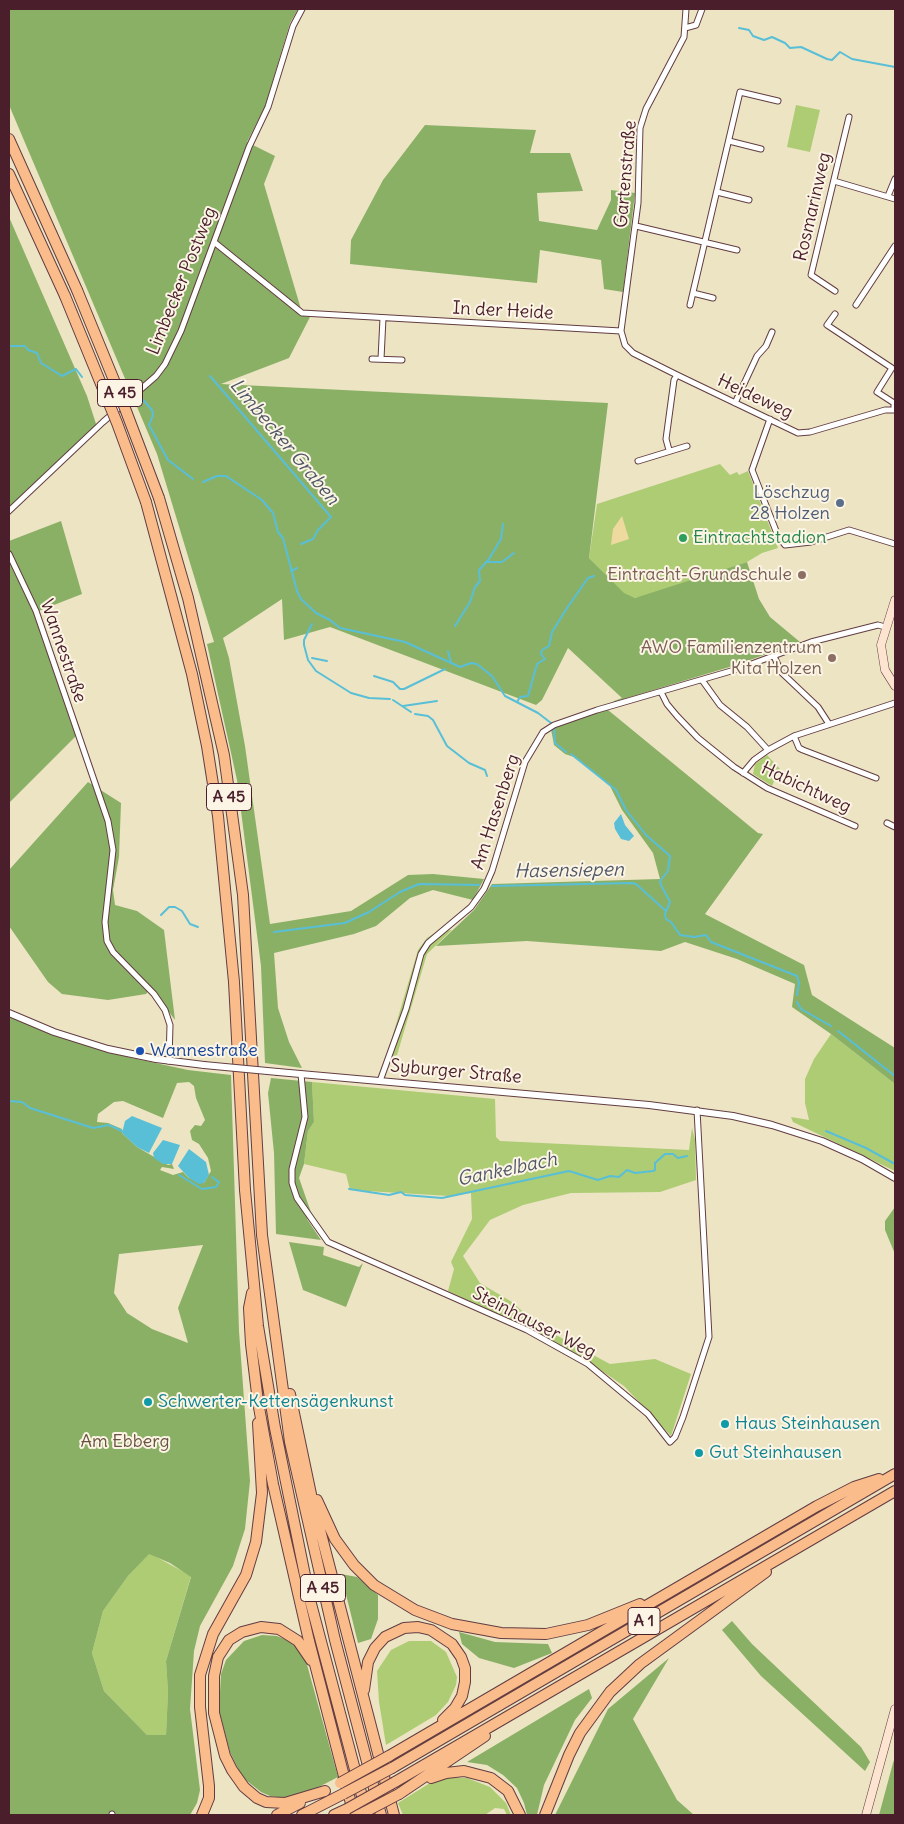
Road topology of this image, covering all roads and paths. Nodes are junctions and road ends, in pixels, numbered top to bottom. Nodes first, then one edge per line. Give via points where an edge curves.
1 (302, 9) edge
2 (686, 9) edge
3 (702, 9) edge
4 (685, 28) junction
5 (778, 101) dead end
6 (849, 117) dead end
7 (9, 139) edge
8 (729, 141) junction
9 (761, 149) dead end
10 (9, 174) edge
11 (895, 179) edge
12 (834, 181) junction
13 (717, 192) junction
14 (888, 196) junction
15 (895, 199) edge
16 (749, 200) dead end
17 (636, 226) junction
18 (214, 242) junction
19 (705, 242) junction
20 (895, 246) edge
21 (737, 250) dead end
22 (835, 291) dead end
23 (693, 293) junction
24 (712, 298) dead end
25 (690, 305) dead end
26 (856, 305) dead end
27 (835, 314) dead end
28 (383, 318) junction
29 (622, 331) junction
30 (772, 332) dead end
31 (372, 358) dead end
32 (381, 359) junction
33 (402, 360) dead end
34 (677, 375) junction
35 (735, 403) junction
36 (894, 410) edge
37 (770, 419) junction
38 (687, 446) dead end
39 (669, 450) junction
40 (638, 461) dead end
41 (9, 511) edge
42 (895, 544) edge
43 (9, 554) edge
44 (895, 600) edge
45 (885, 627) junction
46 (774, 656) junction
47 (702, 680) junction
48 (895, 686) edge
49 (661, 692) junction
50 (895, 703) edge
51 (829, 724) junction
52 (794, 736) junction
53 (768, 750) junction
54 (743, 773) junction
55 (876, 778) dead end
56 (887, 823) dead end
57 (855, 826) dead end
58 (895, 826) edge
59 (9, 1013) edge
60 (169, 1061) junction
61 (301, 1074) junction
62 (380, 1081) junction
63 (255, 1102) junction
64 (697, 1110) junction
65 (895, 1178) edge
66 (254, 1282) junction
67 (258, 1402) junction
68 (298, 1441) junction
69 (895, 1474) edge
70 (895, 1490) edge
71 (792, 1551) junction
72 (677, 1587) junction
73 (324, 1699) junction
74 (364, 1704) junction
75 (895, 1709) edge
76 (505, 1719) junction
77 (427, 1734) junction
78 (414, 1785) junction
79 (325, 1791) junction
80 (350, 1812) edge
81 (202, 1815) edge
82 (276, 1815) edge
83 (302, 1815) edge
84 (334, 1815) edge
85 (359, 1815) edge
86 (367, 1815) edge
87 (381, 1815) edge
88 (394, 1815) edge
89 (520, 1815) edge
90 (545, 1815) edge
91 (866, 1815) edge

1 - 18 street, Limbecker Postweg via 293,26 268,107 249,147
2 - 4 street, Gartenstraße
3 - 4 street, Gartenstraße via 696,25
4 - 17 street, Gartenstraße via 680,45 642,118
5 - 8 street via 740,92
6 - 12 street, Rosmarinweg
7 - 63 highway, A 45, bridge via 118,390 158,498 188,598 224,755 242,895
8 - 9 street
8 - 13 street
10 - 66 highway, A 45, bridge via 65,296 146,502 192,674 218,816 234,982 245,1190
11 - 14 street
12 - 14 street
12 - 22 street, Rosmarinweg via 811,275
13 - 16 street
13 - 19 street
14 - 15 street
17 - 19 street
17 - 29 street, Gartenstraße
18 - 28 street, In der Heide via 302,313
18 - 41 street, Limbecker Postweg via 172,352 161,371
19 - 21 street
19 - 23 street
20 - 26 street
23 - 24 street
23 - 25 street
27 - 36 street via 827,325 892,368 877,392 894,403
28 - 29 street, In der Heide
28 - 32 street
29 - 34 street, Heideweg via 628,349
30 - 35 street
31 - 32 street
32 - 33 street
34 - 35 street, Heideweg
34 - 39 street via 666,439
35 - 37 street, Heideweg
36 - 37 street, Heideweg via 804,433
37 - 42 street via 752,470 778,536 785,545 811,542 848,530
38 - 39 street
39 - 40 street
43 - 60 street, Wannestraße via 36,611 108,821 113,850 104,922 107,940 168,1015
44 - 45 main road
45 - 46 street, Am Hasenberg via 878,625 811,642
45 - 48 main road via 881,644 883,662 887,676
46 - 47 street, Am Hasenberg
46 - 51 street via 781,672 818,707
47 - 49 street, Am Hasenberg
47 - 53 street via 720,705
49 - 54 street, Habichtweg via 666,704 698,738
49 - 62 street, Am Hasenberg via 568,720 540,735 522,771 484,889 471,907 428,943 421,954 406,1009
50 - 51 street
51 - 52 street
52 - 53 street
52 - 55 street via 799,748
53 - 54 street
54 - 57 street, Habichtweg via 780,795
56 - 58 street
59 - 60 street, Syburger Straße via 83,1042
60 - 61 street, Syburger Straße, bridge
61 - 62 street, Syburger Straße
61 - 64 street, Steinhauser Weg via 305,1117 292,1169 292,1183 297,1198 331,1244 527,1330 588,1364 648,1414 670,1442 683,1418 709,1337
62 - 64 street, Syburger Straße
63 - 68 highway via 278,1327
63 - 87 highway, A 45 via 262,1235 290,1442 335,1640
64 - 65 street, Syburger Straße via 803,1134 840,1148
66 - 67 highway via 249,1308
66 - 86 highway, A 45 via 258,1326 284,1481 310,1600
67 - 73 highway via 287,1547
67 - 81 highway via 262,1493 256,1542 246,1575 210,1640 200,1675 200,1707 209,1786
68 - 72 highway via 318,1502 345,1554 374,1585 426,1615 487,1632 546,1634 588,1625
68 - 74 highway
69 - 72 highway via 854,1487 817,1506
69 - 83 highway, A 1, bridge via 392,1768
70 - 71 highway, A 1
71 - 76 highway, A 1
71 - 90 highway via 640,1664 610,1692 568,1755
72 - 77 highway
73 - 79 highway via 308,1655 298,1641 279,1629 261,1627 242,1632 230,1640 218,1657 214,1676 214,1713 225,1756 239,1781 257,1798 275,1803 296,1801
73 - 80 highway
74 - 77 highway via 368,1662 385,1637 398,1630 412,1628 438,1632 458,1650 465,1668 465,1682 455,1708
74 - 88 highway
75 - 91 main road
76 - 78 highway via 481,1740
76 - 80 highway, A 1, bridge
77 - 79 highway, bridge
78 - 85 highway, bridge
78 - 89 highway via 456,1771 484,1775 508,1791
79 - 82 highway
80 - 84 highway, A 1

